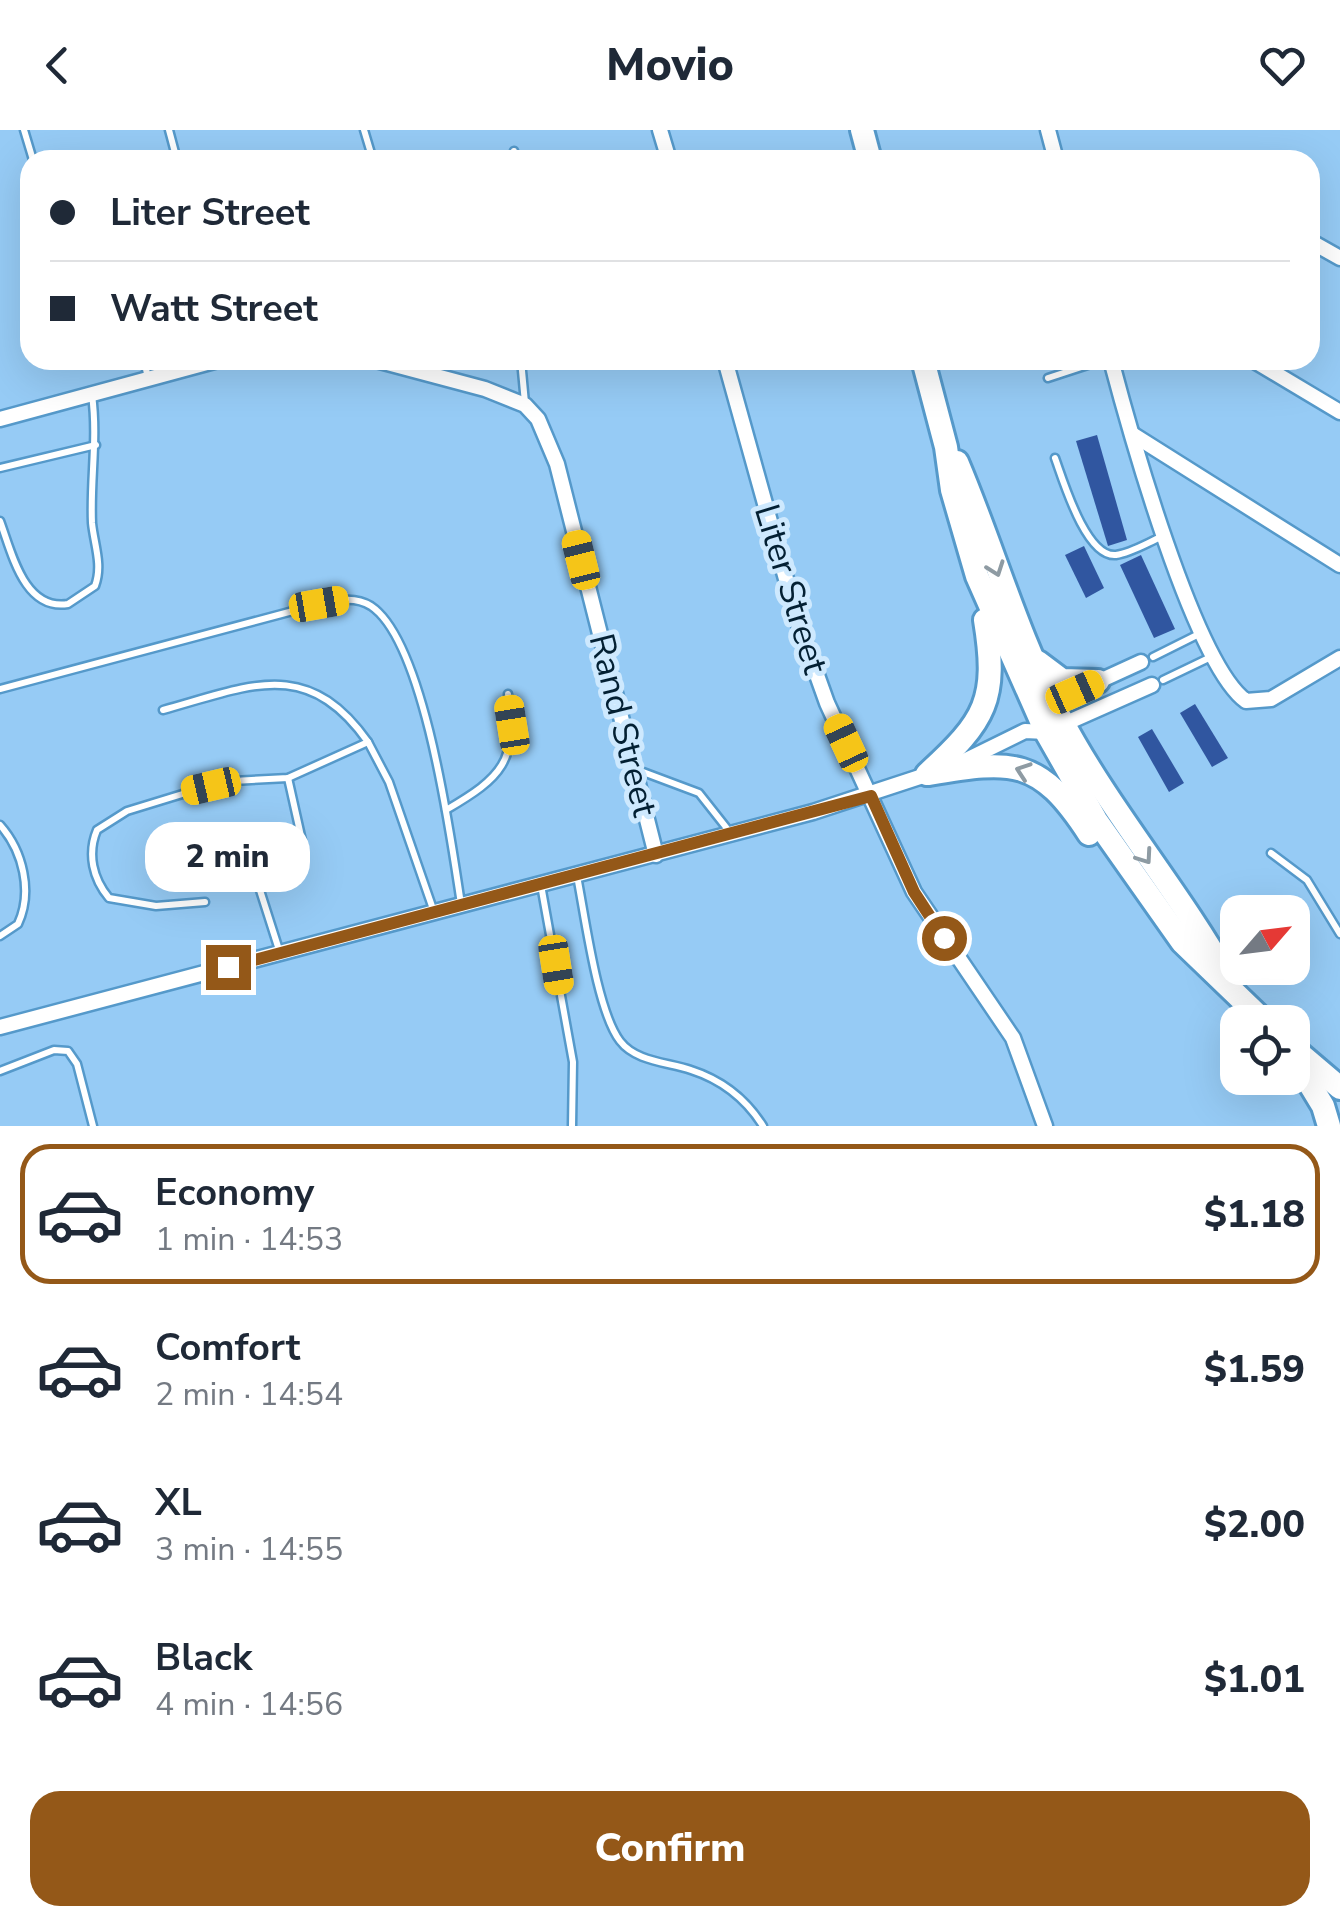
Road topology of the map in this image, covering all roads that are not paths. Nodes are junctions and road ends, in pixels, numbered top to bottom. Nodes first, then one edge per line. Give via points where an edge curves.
1 (146, 370) edge
2 (183, 370) edge
3 (414, 370) edge
4 (521, 370) edge
5 (728, 370) edge
6 (926, 370) edge
7 (1072, 370) edge
8 (1114, 370) edge
9 (1270, 370) edge
10 (1048, 378) dead end
11 (148, 380) junction
12 (92, 394) junction
13 (525, 405) junction
14 (1340, 412) edge
15 (0, 419) edge
16 (1132, 434) junction
17 (96, 444) junction
18 (946, 447) junction
19 (1055, 458) dead end
20 (0, 468) edge
21 (0, 521) edge
22 (1164, 536) junction
23 (1340, 565) edge
24 (977, 576) junction
25 (1203, 632) junction
26 (1026, 648) junction
27 (1214, 656) junction
28 (1340, 658) edge
29 (1147, 659) joint
30 (1098, 681) junction
31 (1158, 683) joint
32 (0, 689) edge
33 (508, 694) dead end
34 (163, 710) dead end
35 (1044, 720) junction
36 (368, 742) junction
37 (634, 769) junction
38 (927, 775) junction
39 (288, 778) junction
40 (871, 796) junction
41 (446, 810) junction
42 (0, 826) edge
43 (732, 834) junction
44 (1271, 853) dead end
45 (656, 855) junction
46 (576, 875) junction
47 (541, 884) junction
48 (205, 902) dead end
49 (462, 905) junction
50 (434, 912) junction
51 (1340, 934) edge
52 (0, 936) edge
53 (1182, 942) junction
54 (280, 953) junction
55 (1238, 995) junction
56 (1248, 1005) edge
57 (0, 1027) edge
58 (1310, 1065) edge
59 (0, 1071) edge
60 (1310, 1087) edge
61 (1340, 1088) edge
62 (93, 1126) edge
63 (572, 1126) edge
64 (763, 1126) edge
65 (1045, 1126) edge
66 (1330, 1126) edge

1 - 11 lane
2 - 11 street
3 - 13 street
4 - 13 lane
5 - 40 street, Liter Street via 810,659
6 - 18 highway
7 - 10 lane
8 - 16 street
9 - 14 street
11 - 12 street
12 - 15 street
12 - 17 lane
13 - 37 street, Rand Street via 557,464
16 - 22 street
16 - 23 street
17 - 20 lane
17 - 21 lane via 92,522 99,575 89,593 64,605 40,598 23,580
18 - 24 highway
18 -> 26 highway
19 - 22 lane via 1088,536 1104,552 1116,554
22 - 25 street
24 - 35 highway
24 - 38 highway via 990,662 986,709
25 - 27 street
25 - 29 lane
26 - 30 highway via 1062,680
26 - 35 highway
27 - 28 street via 1246,701 1271,699
27 - 31 lane
29 - 30 street
30 - 35 street
31 - 35 street
32 - 41 lane via 354,599 376,609 408,667
33 - 41 lane via 511,742 501,772
34 - 36 lane via 251,688 302,685 331,700
35 - 38 street
35 - 53 highway via 1096,820
35 -> 55 highway
36 - 39 lane
36 - 50 lane via 389,782
37 - 43 lane via 699,793
37 - 45 street, Rand Street
38 - 40 street
53 -> 38 highway via 1136,897 1045,780 995,764
39 - 48 lane via 189,792 127,811 97,830 95,877 109,898 156,906
39 - 54 lane via 303,845 258,884
40 - 43 street
40 - 65 street, Liter Street via 914,892 1013,1038
41 - 49 lane
42 - 52 lane via 16,851 26,893 18,924
43 - 45 street
44 - 51 lane via 1307,880
45 - 46 street
46 - 47 street
46 - 64 lane via 619,1040 631,1052 714,1080 752,1108
47 - 49 street
47 - 63 lane via 573,1062
49 - 50 street
50 - 54 street
53 - 55 highway
54 - 57 street
55 - 56 highway
58 - 61 highway
59 - 62 lane via 68,1051
60 - 66 highway

